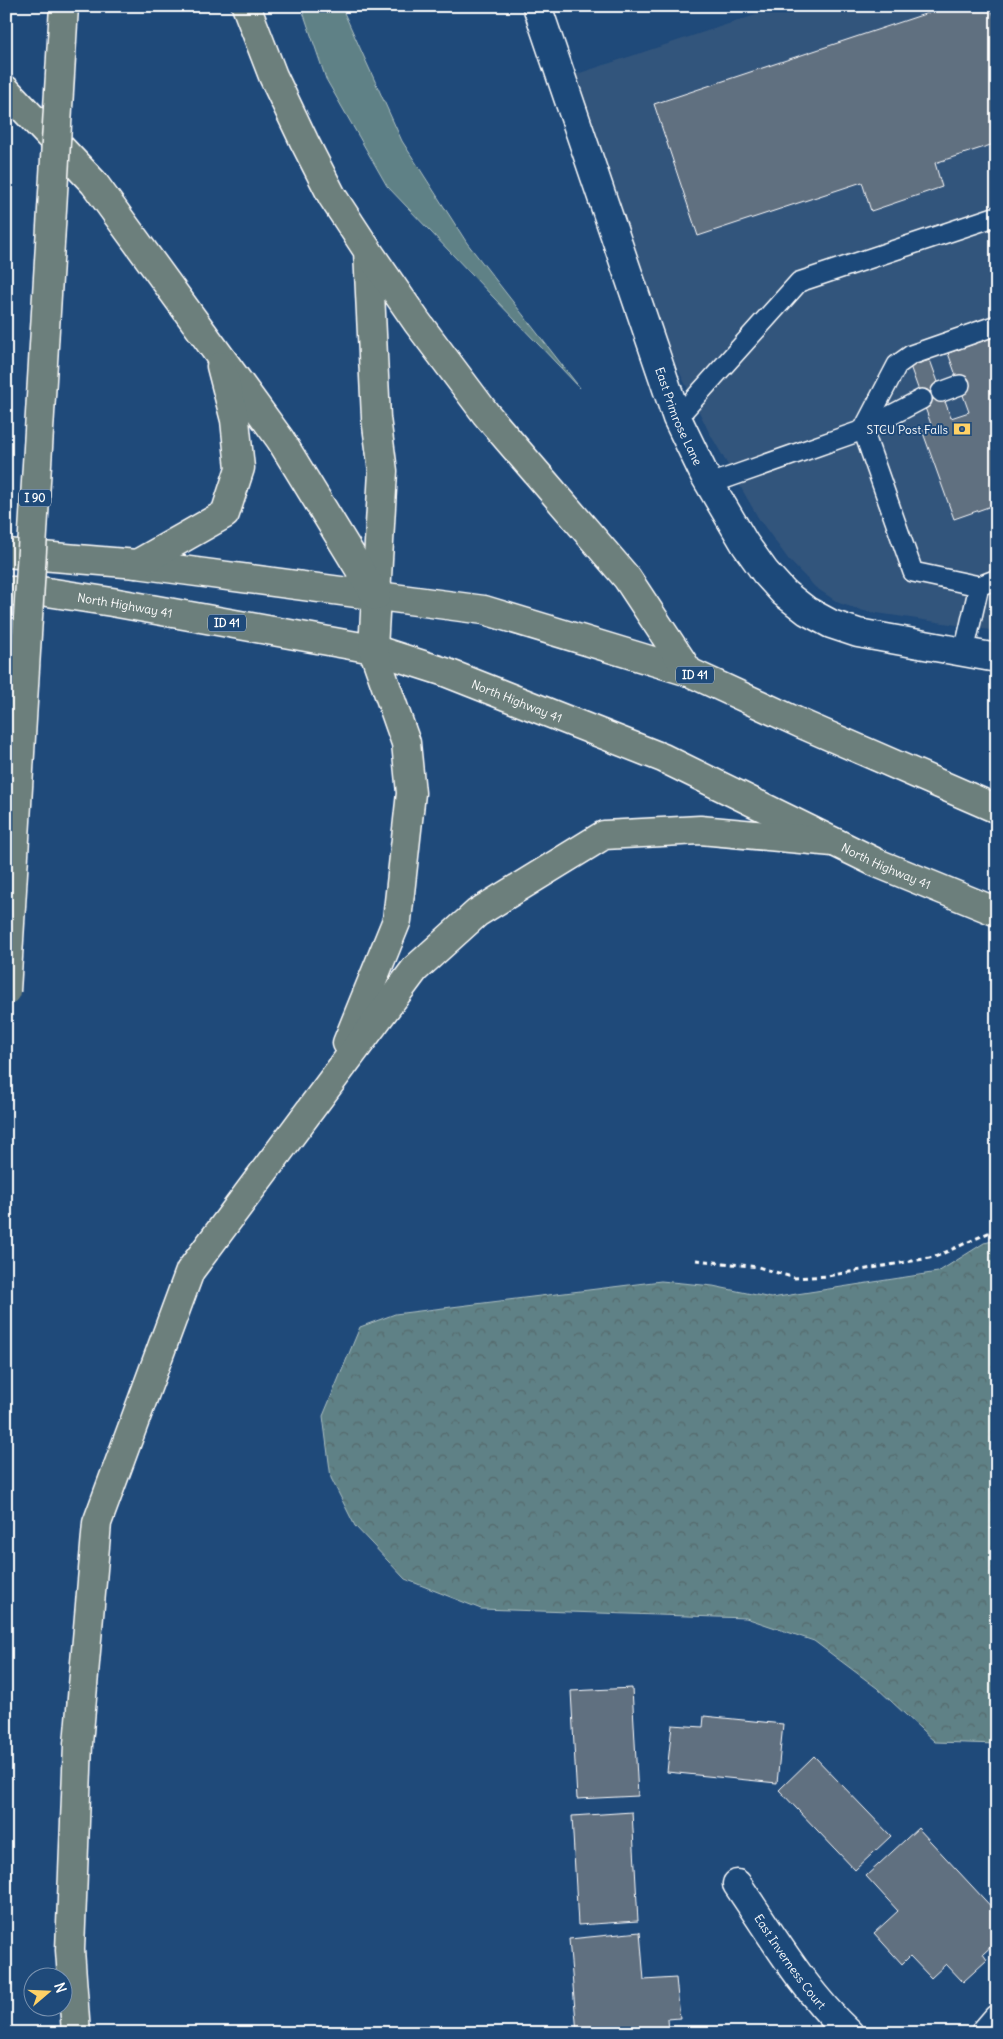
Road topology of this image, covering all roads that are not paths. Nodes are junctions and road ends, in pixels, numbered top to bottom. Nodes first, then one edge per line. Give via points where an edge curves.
1 (64, 6) edge
2 (246, 6) edge
3 (538, 6) edge
4 (6, 90) edge
5 (997, 216) edge
6 (368, 251) junction
7 (997, 325) edge
8 (217, 353) junction
9 (960, 385) dead end
10 (941, 392) dead end
11 (922, 399) dead end
12 (678, 418) junction
13 (864, 430) junction
14 (710, 484) junction
15 (6, 553) edge
16 (137, 564) junction
17 (997, 579) edge
18 (978, 586) junction
19 (6, 590) edge
20 (376, 596) junction
21 (373, 650) junction
22 (964, 652) junction
23 (997, 658) edge
24 (689, 672) junction
25 (997, 809) edge
26 (833, 842) junction
27 (997, 912) edge
28 (6, 991) edge
29 (332, 1081) junction
30 (737, 1884) dead end
31 (997, 2019) edge
32 (76, 2033) edge
33 (849, 2033) edge
34 (985, 2033) edge

1 - 28 main road, I 90, bridge
2 - 6 main road via 273,76 304,142 332,196
3 - 12 street, East Primrose Lane
4 - 8 main road via 94,184
5 - 12 lane via 799,282
6 - 20 main road via 376,418 383,471
6 - 24 main road via 486,414 627,578
7 - 13 lane via 911,355 897,366
8 - 16 main road via 234,420 240,468 225,514
8 - 20 main road via 280,439
9 - 10 lane
11 - 13 lane
12 - 14 street, East Primrose Lane
13 - 14 lane
13 - 18 lane via 913,572
14 - 22 street, East Primrose Lane via 765,572 807,611 858,634
15 - 16 main road, ID 41
16 - 20 main road, ID 41
17 - 18 lane
18 - 22 lane
19 - 21 main road, North Highway 41 / ID 41 via 41,591 112,602
20 - 21 main road
20 - 24 main road, ID 41 via 484,610
21 - 26 main road, North Highway 41 / ID 41 via 445,672 663,758
21 - 29 main road via 406,743 412,793 397,920
22 - 23 street, East Primrose Lane
24 - 25 main road, ID 41 via 804,726
26 - 27 main road, North Highway 41 / ID 41
26 - 29 main road via 700,830 604,835 477,913 415,969
29 - 32 main road via 190,1270 97,1523 78,1744 70,1950
30 - 33 street, East Inverness Court via 819,2000
31 - 34 street

